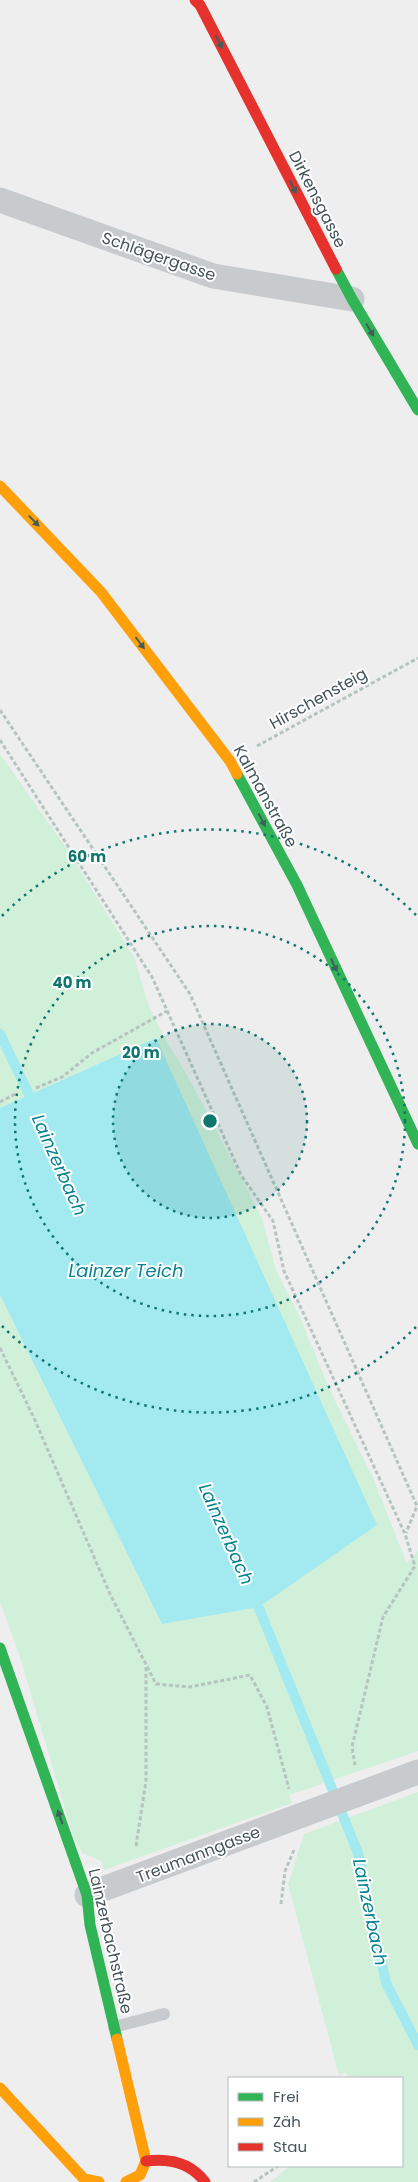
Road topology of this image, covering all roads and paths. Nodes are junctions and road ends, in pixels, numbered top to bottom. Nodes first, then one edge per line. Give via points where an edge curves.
1 (195, 0) edge
2 (0, 200) edge
3 (352, 299) junction
4 (418, 410) edge
5 (0, 486) edge
6 (418, 658) edge
7 (0, 710) edge
8 (0, 740) edge
9 (230, 760) junction
10 (168, 1011) junction
11 (36, 1088) dead end
12 (17, 1093) dead end
13 (0, 1102) edge
14 (418, 1144) edge
15 (0, 1348) edge
16 (417, 1506) edge
17 (406, 1534) junction
18 (0, 1648) edge
19 (146, 1663) junction
20 (418, 1772) edge
21 (360, 1793) junction
22 (303, 1814) junction
23 (131, 1879) junction
24 (87, 1895) junction
25 (281, 1904) dead end
26 (164, 2014) dead end
27 (114, 2027) junction
28 (0, 2088) edge
29 (146, 2161) junction
30 (276, 2167) edge
31 (89, 2181) edge
32 (126, 2182) edge
33 (205, 2182) edge
34 (254, 2182) edge

1 -> 3 street, Dirkensgasse
2 - 3 street, Schlägergasse via 213,276
3 -> 4 street, Dirkensgasse
5 -> 9 street, Kalmanstraße via 101,592
6 - 9 path, Hirschensteig
7 - 16 path via 190,994
8 - 10 path via 152,977
9 -> 14 street, Kalmanstraße via 297,885
10 - 11 path via 92,1053 62,1077
10 - 17 path via 241,1175 273,1221 284,1271
12 - 13 path
15 - 19 path via 110,1594
16 - 17 path
17 - 21 path via 415,1566 383,1617 352,1746
24 -> 18 street, Lainzerbachstraße
19 - 22 path via 156,1684 190,1687 250,1675 267,1707
19 - 23 path via 146,1781
20 - 21 street
21 - 22 street, Treumanngasse
22 - 23 street, Treumanngasse
22 - 25 path via 300,1837 285,1871
23 - 24 street, Treumanngasse
24 - 27 street, Lainzerbachstraße via 90,1925
26 - 27 lane
27 - 29 street, Lainzerbachstraße
28 - 31 street
29 - 32 street via 140,2175
29 - 33 street via 160,2158 180,2164 200,2174
30 - 34 path

